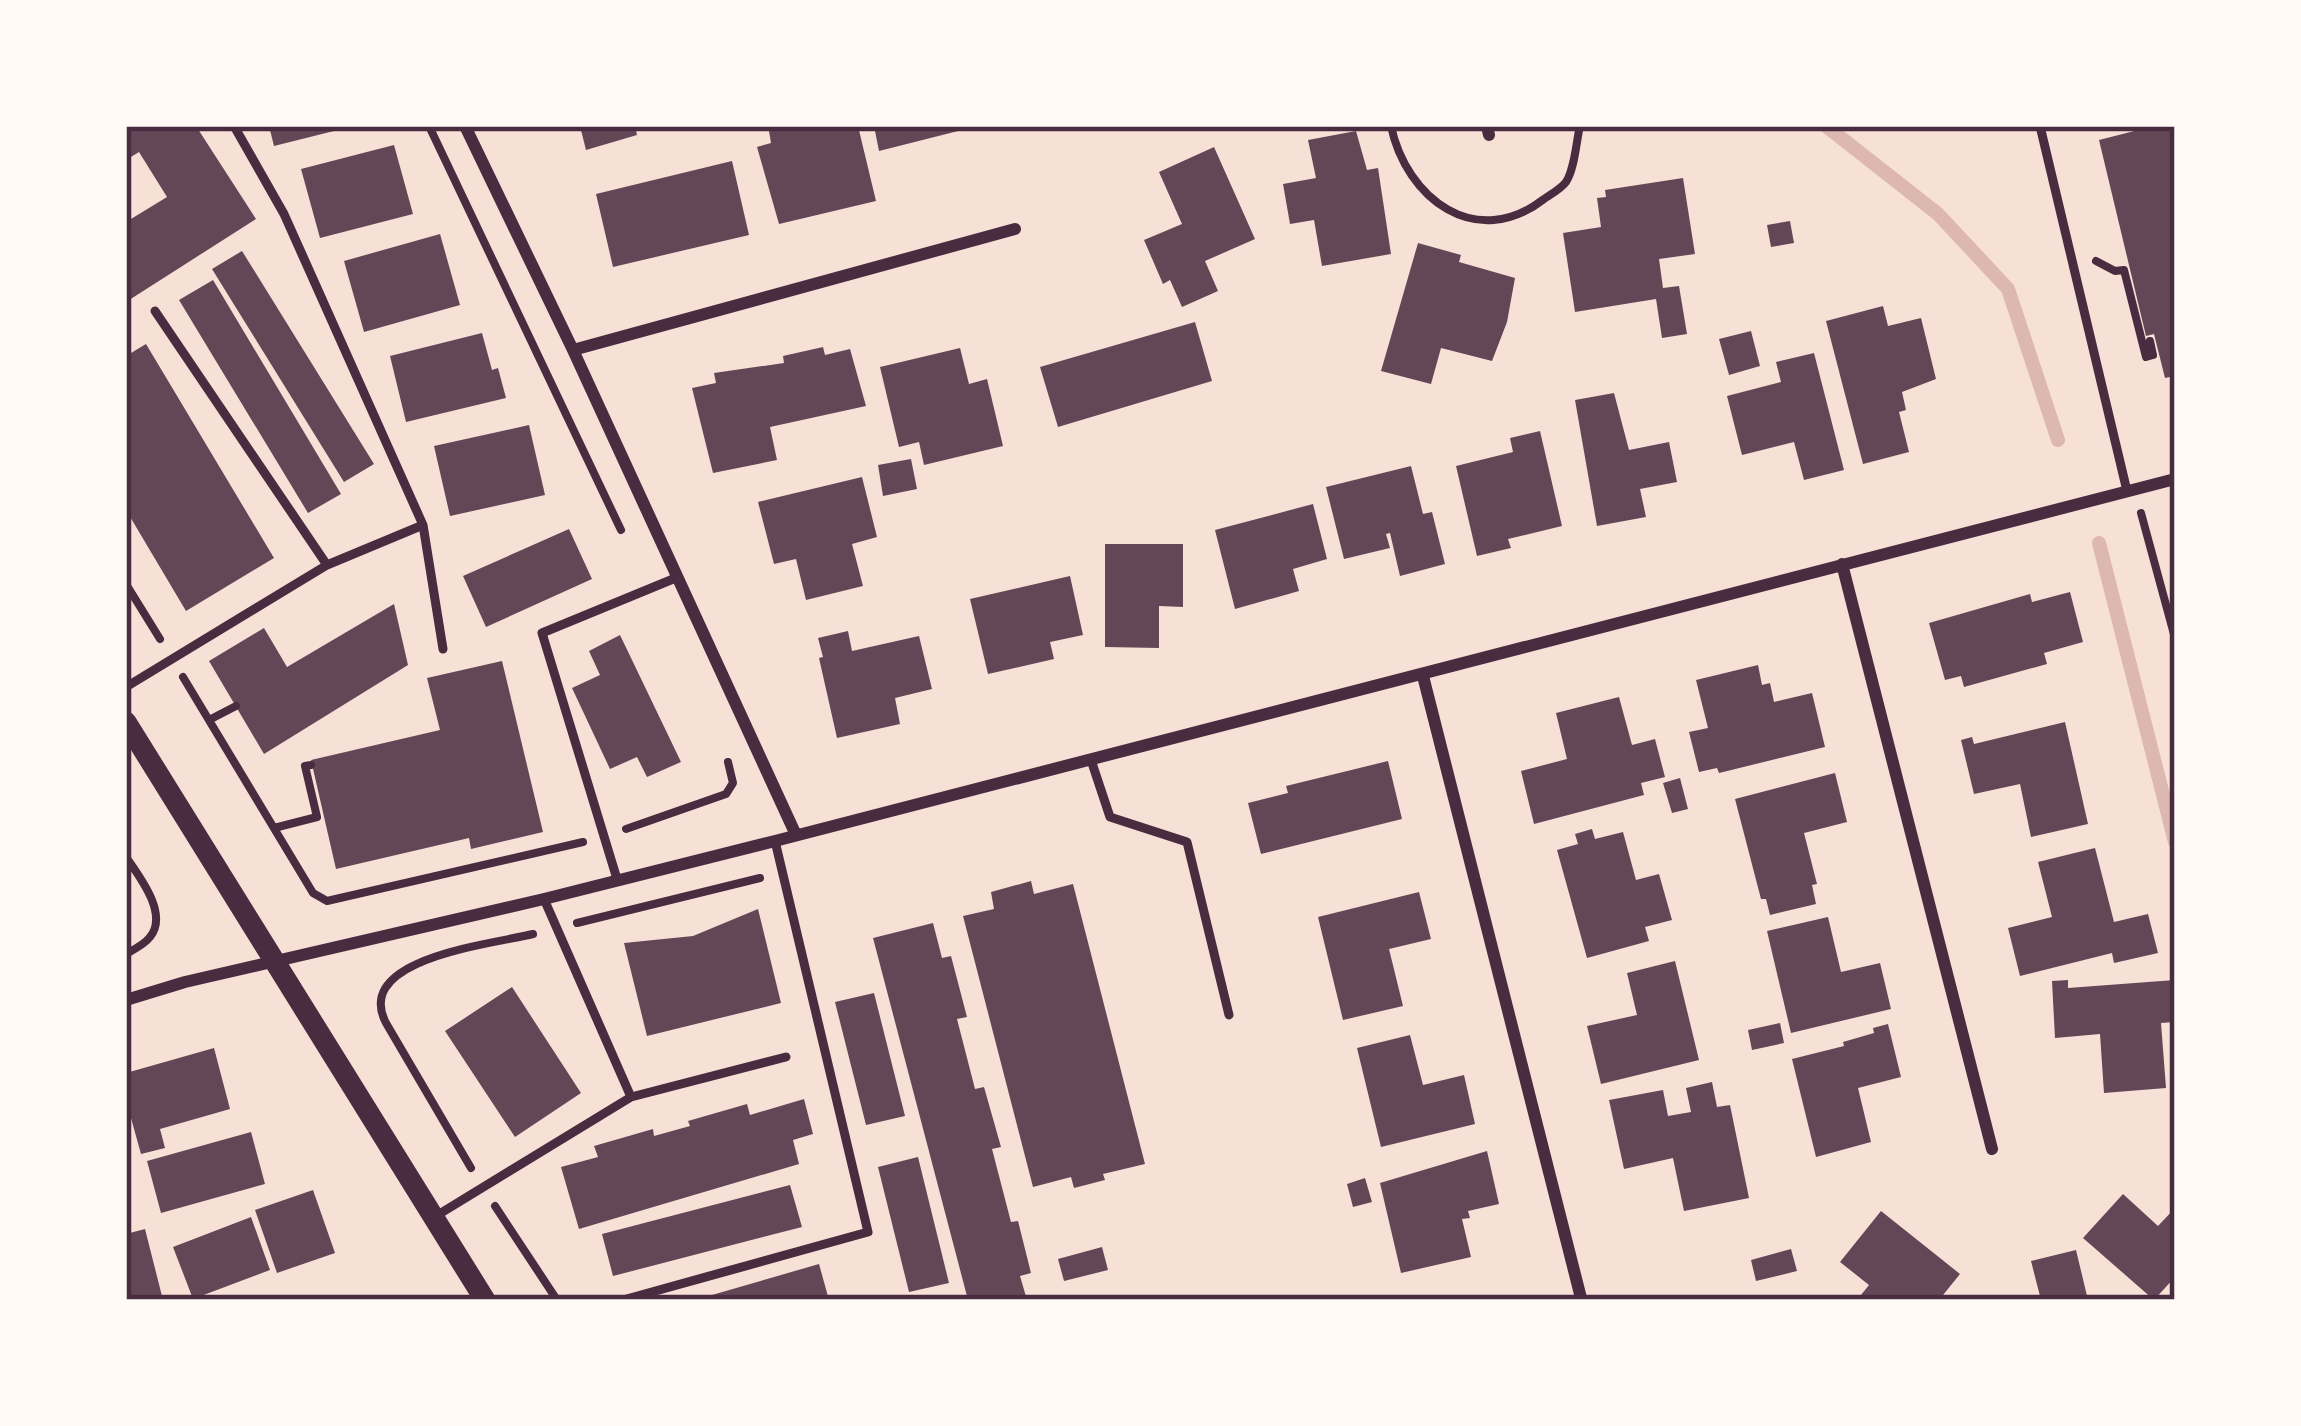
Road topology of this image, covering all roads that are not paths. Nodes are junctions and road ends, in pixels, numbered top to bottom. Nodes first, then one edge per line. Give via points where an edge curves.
1 (234, 126) edge
2 (465, 126) edge
3 (2040, 126) edge
4 (1015, 230) dead end
5 (155, 310) dead end
6 (574, 350) junction
7 (2175, 478) edge
8 (2131, 490) junction
9 (423, 525) junction
10 (1843, 564) junction
11 (327, 565) junction
12 (678, 577) junction
13 (443, 649) dead end
14 (1423, 676) junction
15 (126, 687) edge
16 (126, 722) edge
17 (1091, 760) junction
18 (796, 835) junction
19 (775, 841) junction
20 (617, 879) junction
21 (544, 899) junction
22 (272, 961) junction
23 (126, 1000) edge
24 (1229, 1016) dead end
25 (787, 1057) dead end
26 (631, 1097) junction
27 (1992, 1149) dead end
28 (433, 1218) junction
29 (1581, 1298) edge
30 (485, 1300) edge
31 (623, 1300) edge

1 - 9 lane via 284,214
2 - 6 street
3 - 8 lane
4 - 6 street
5 - 11 lane
6 - 12 street
7 - 8 street
8 - 10 street
9 - 11 lane
9 - 13 lane
10 - 14 street
10 - 27 street
11 - 15 lane
12 - 18 street
12 - 20 lane via 542,634
14 - 17 street
14 - 29 street
16 - 22 street
17 - 18 street
17 - 24 lane via 1111,817 1187,842
18 - 19 street
19 - 20 street
19 - 31 lane via 868,1232
20 - 21 street
21 - 22 street
21 - 26 lane
22 - 23 street
22 - 28 street
25 - 26 lane
26 - 28 lane
28 - 30 street

